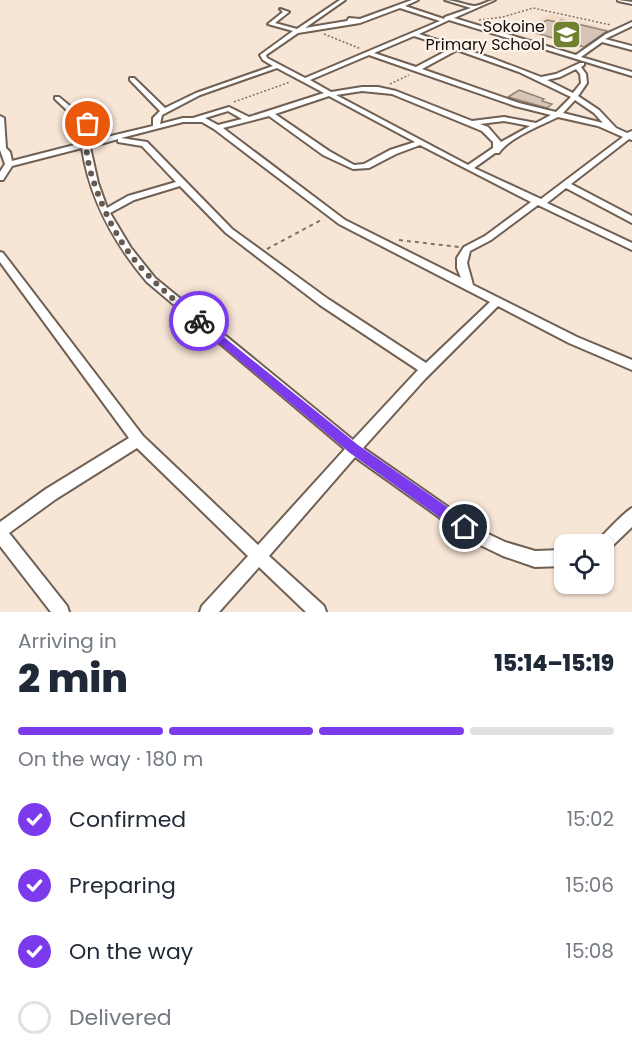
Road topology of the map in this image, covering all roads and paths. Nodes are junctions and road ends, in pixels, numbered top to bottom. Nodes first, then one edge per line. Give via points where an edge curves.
1 (343, 0) edge
2 (447, 0) edge
3 (493, 0) edge
4 (620, 0) edge
5 (412, 1) edge
6 (632, 3) edge
7 (400, 6) junction
8 (475, 7) junction
9 (282, 10) dead end
10 (323, 15) junction
11 (445, 19) junction
12 (479, 20) dead end
13 (354, 21) junction
14 (632, 24) edge
15 (311, 28) junction
16 (623, 28) junction
17 (298, 31) junction
18 (414, 34) junction
19 (601, 40) junction
20 (456, 48) junction
21 (632, 48) edge
22 (370, 53) junction
23 (576, 58) junction
24 (588, 61) junction
25 (277, 66) junction
26 (578, 67) junction
27 (420, 70) junction
28 (632, 74) edge
29 (132, 79) dead end
30 (303, 79) junction
31 (541, 79) junction
32 (380, 89) junction
33 (328, 93) junction
34 (574, 97) junction
35 (57, 98) dead end
36 (221, 110) junction
37 (164, 111) junction
38 (269, 113) junction
39 (558, 114) junction
40 (0, 118) edge
41 (196, 119) junction
42 (248, 119) junction
43 (504, 119) junction
44 (472, 123) junction
45 (537, 125) junction
46 (156, 127) junction
47 (217, 128) junction
48 (613, 128) junction
49 (521, 134) junction
50 (631, 136) edge
51 (111, 140) junction
52 (420, 143) junction
53 (2, 146) edge
54 (88, 146) junction
55 (496, 151) junction
56 (9, 164) junction
57 (468, 168) junction
58 (0, 178) edge
59 (181, 183) junction
60 (566, 184) junction
61 (539, 202) junction
62 (105, 212) junction
63 (332, 215) junction
64 (632, 220) edge
65 (396, 240) dead end
66 (632, 246) edge
67 (472, 247) junction
68 (259, 253) junction
69 (0, 255) edge
70 (469, 288) junction
71 (496, 302) junction
72 (632, 365) edge
73 (427, 370) junction
74 (138, 440) junction
75 (354, 449) junction
76 (632, 515) edge
77 (0, 532) edge
78 (614, 535) edge
79 (259, 558) junction
80 (554, 558) edge
81 (61, 612) edge
82 (208, 612) edge
83 (318, 612) edge

1 - 10 street
2 - 8 street
3 - 8 street
4 - 6 street
5 - 7 street
7 - 11 street
7 - 13 street
8 - 11 street
9 - 17 street via 285,12 271,24
10 - 13 street
10 - 17 street
11 - 18 street
11 - 23 street
12 - 16 path via 533,8
13 - 15 street
14 - 16 street
15 - 17 street
15 - 22 path
16 - 19 street
17 - 25 street via 264,55
18 - 20 street
18 - 22 street
19 - 21 street
19 - 23 street
20 - 27 street
20 - 31 street
22 - 27 street
22 - 30 street
23 - 24 street
24 - 26 street
24 - 28 street
25 - 30 street
25 - 37 street via 198,94
26 - 31 street
26 - 34 street via 584,79
27 - 32 path
27 - 39 street via 517,105
29 - 37 street
30 - 33 street
30 - 36 path via 249,95
31 - 34 street
32 - 33 street
32 - 44 street
33 - 38 street
33 - 52 street
34 - 39 street
34 - 48 street via 598,112
35 - 54 street via 88,124 92,133
36 - 41 street
36 - 42 street via 234,111
37 - 46 street via 156,118
38 - 42 street
38 - 52 street via 353,167 366,166
39 - 45 street
39 - 48 street
40 - 53 street
41 - 46 street
41 - 47 street
42 - 47 street
43 - 44 street
43 - 45 street
43 - 49 street
44 - 55 street via 494,136
45 - 49 street
46 - 51 street
47 - 63 street
48 - 50 street
49 - 55 street
50 - 60 street
51 - 54 street
51 - 59 street via 144,144
52 - 57 street
53 - 56 street
54 - 56 street
54 - 62 street via 88,170
55 - 57 street
56 - 58 street
57 - 61 street
59 - 62 street via 131,198
59 - 68 street via 229,231
60 - 61 street
60 - 64 street
61 - 66 street
61 - 67 street
62 - 75 street via 121,243 150,280
63 - 68 path
63 - 70 street
65 - 67 path
67 - 70 street via 460,260
68 - 73 street via 324,302
69 - 74 street
70 - 71 street
71 - 72 street
71 - 73 street
73 - 75 street
74 - 77 street via 51,494
74 - 79 street
75 - 79 street
75 - 80 street via 478,537 535,559
76 - 78 street
77 - 81 street
79 - 82 street
79 - 83 street

